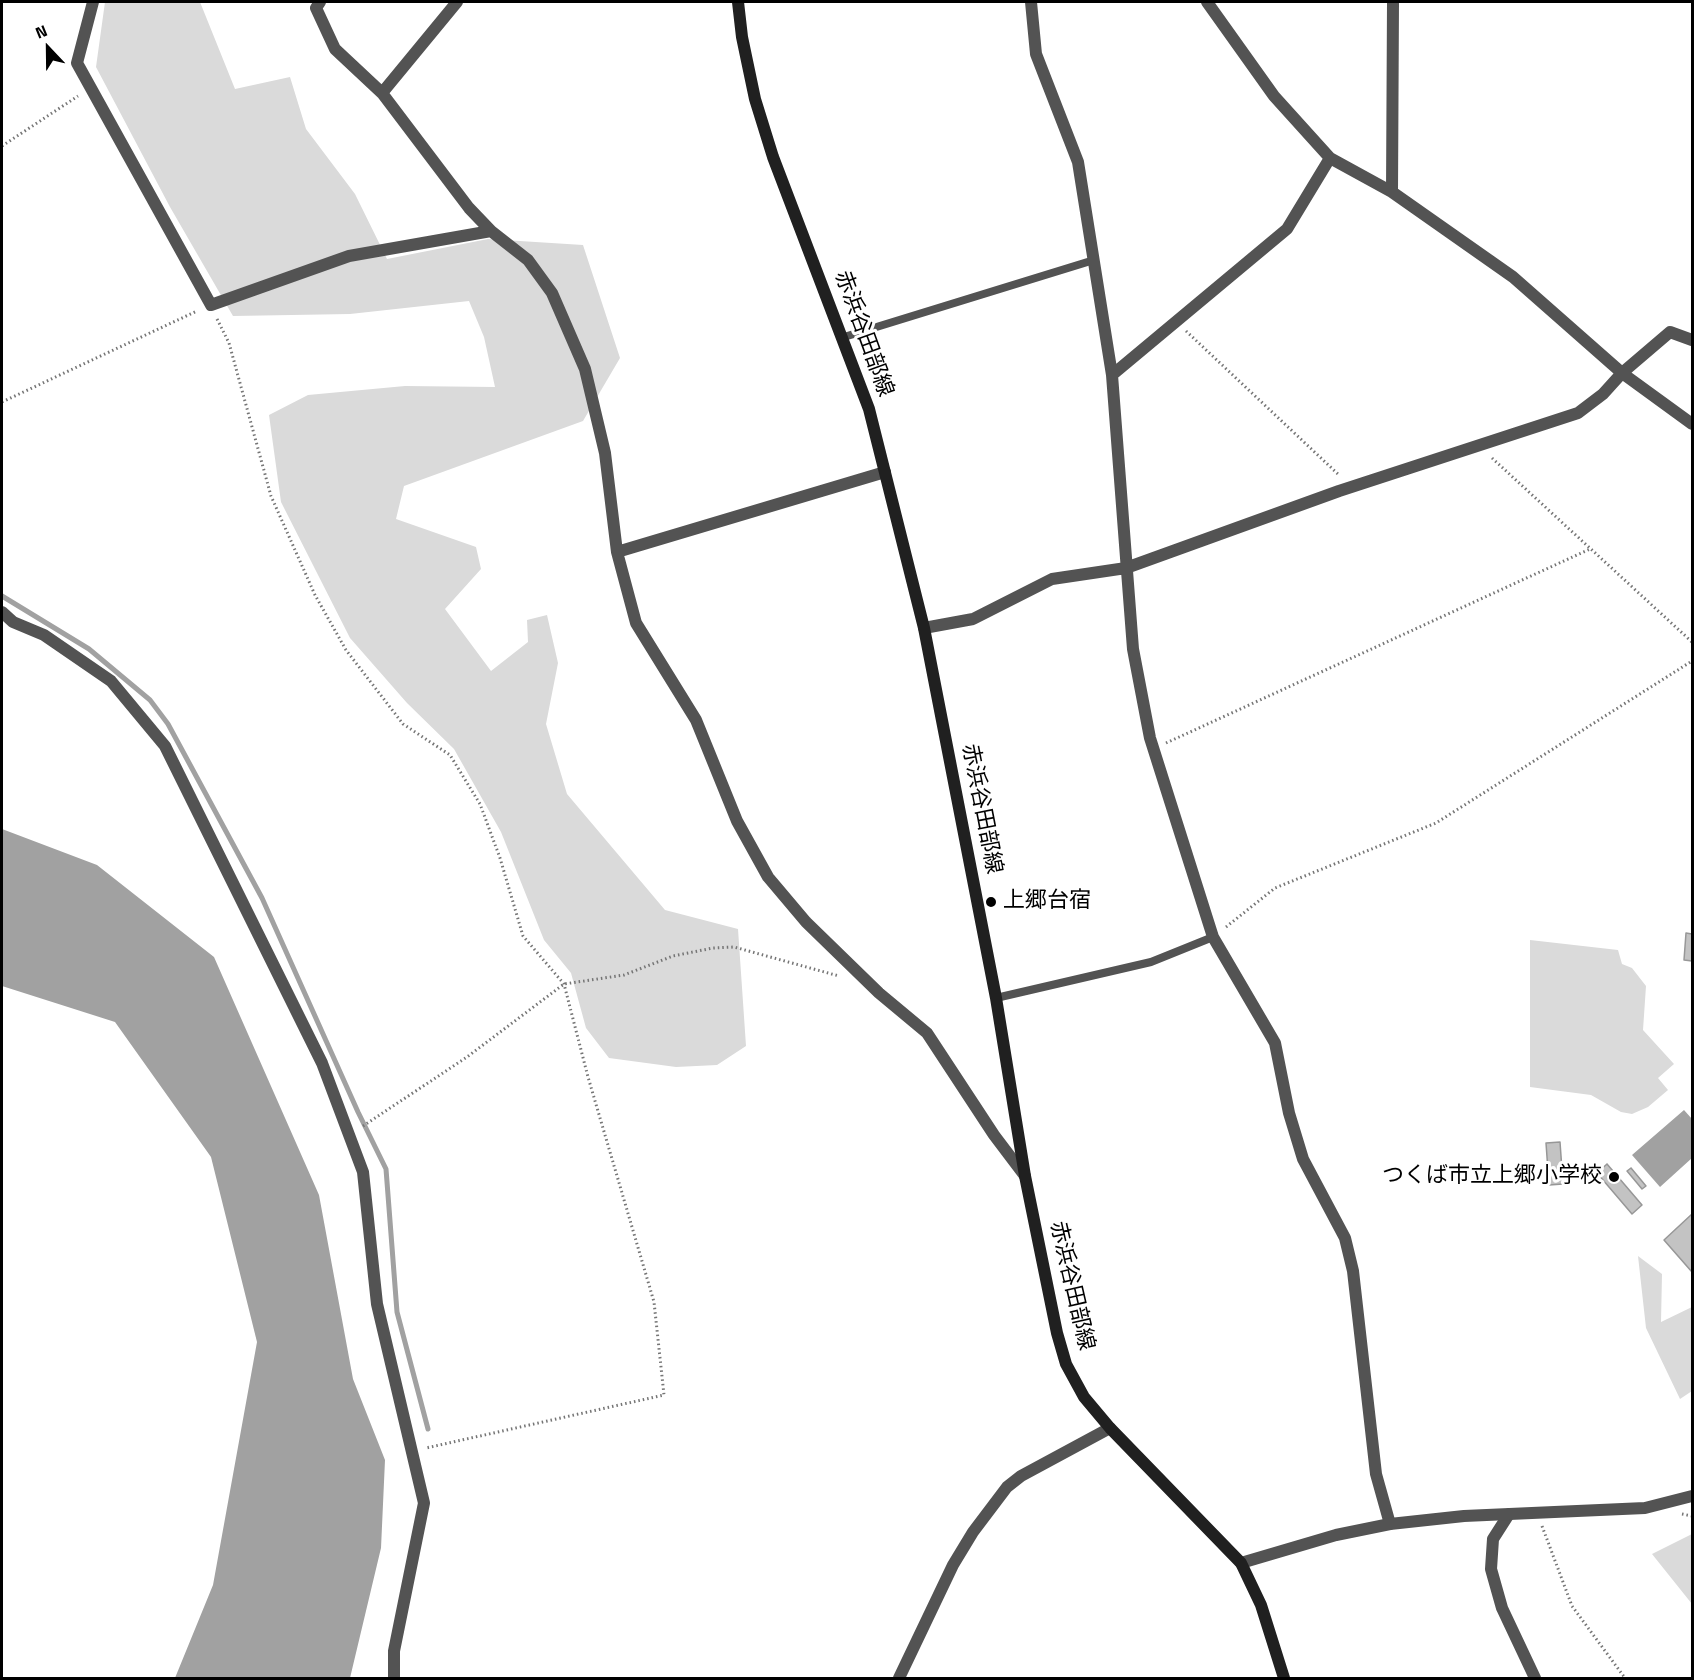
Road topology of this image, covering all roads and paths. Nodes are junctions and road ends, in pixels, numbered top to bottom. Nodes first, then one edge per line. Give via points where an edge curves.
1 (93, 2) edge
2 (320, 2) edge
3 (457, 2) edge
4 (738, 2) edge
5 (1031, 2) edge
6 (1207, 2) edge
7 (1393, 2) edge
8 (89, 90) junction
9 (382, 93) junction
10 (2, 146) edge
11 (1330, 158) junction
12 (1392, 192) junction
13 (491, 231) junction
14 (1094, 260) junction
15 (211, 305) junction
16 (1176, 322) junction
17 (844, 337) junction
18 (1692, 340) edge
19 (1622, 373) junction
20 (1112, 375) junction
21 (2, 402) edge
22 (1692, 424) edge
23 (1478, 444) junction
24 (885, 472) junction
25 (1352, 487) junction
26 (1590, 549) junction
27 (617, 552) junction
28 (1126, 568) junction
29 (2, 612) edge
30 (924, 628) junction
31 (1692, 642) edge
32 (1692, 661) edge
33 (1154, 749) junction
34 (1213, 937) junction
35 (847, 980) dead end
36 (564, 984) junction
37 (996, 998) junction
38 (348, 1135) junction
39 (1025, 1176) junction
40 (1110, 1428) junction
41 (412, 1451) junction
42 (1692, 1496) edge
43 (1509, 1514) junction
44 (1542, 1514) junction
45 (1390, 1524) junction
46 (1241, 1563) junction
47 (394, 1678) edge
48 (899, 1678) edge
49 (1284, 1678) edge
50 (1535, 1678) edge
51 (1625, 1678) edge

1 - 8 street via 77,63
2 - 9 street via 316,8 336,49
3 - 9 street
4 - 17 main road, 赤浜谷田部線 via 755,99 773,157
5 - 14 street via 1036,54 1078,162
6 - 11 street via 1274,96
7 - 12 street
8 - 10 path
8 - 15 street
9 - 13 street via 469,208
11 - 12 street
11 - 16 street via 1287,229
12 - 19 street via 1513,277
13 - 15 street via 349,256
13 - 27 street via 528,260 552,293 585,369 605,453
14 - 17 lane
14 - 20 street
15 - 21 path
15 - 36 path via 229,343 271,496 315,595 346,650 403,724 450,755 480,804 523,936
16 - 20 street
16 - 25 path
17 - 24 main road, 赤浜谷田部線
18 - 19 street via 1670,332
19 - 22 street
19 - 23 street via 1578,413
20 - 28 street
23 - 25 street
23 - 26 path
24 - 27 street
24 - 30 main road, 赤浜谷田部線
25 - 28 street
26 - 31 path
26 - 33 path
27 - 39 street via 636,623 696,720 737,821 768,877 806,922 927,1033
28 - 30 street via 1052,579 973,619
28 - 33 street via 1133,649
29 - 38 street via 13,622 44,635 111,681 165,746 322,1063
30 - 37 main road, 赤浜谷田部線
32 - 34 path via 1436,823 1275,888
33 - 34 street
34 - 37 lane via 1151,962
34 - 45 street via 1275,1043 1303,1159 1346,1238 1376,1474
35 - 36 path via 826,970 734,947 673,956 624,975
36 - 38 path via 467,1057
36 - 41 path via 654,1302 664,1395
37 - 39 main road, 赤浜谷田部線
38 - 41 street via 363,1172 377,1304
39 - 40 main road, 赤浜谷田部線 via 1066,1364 1084,1397
40 - 46 main road, 赤浜谷田部線
40 - 48 street via 1007,1487 953,1564
41 - 47 street via 424,1503 394,1651
42 - 44 street via 1645,1508
43 - 44 street
43 - 45 street
43 - 50 street via 1493,1539 1491,1569 1502,1608
44 - 51 path via 1542,1529 1572,1606
45 - 46 street via 1336,1535
46 - 49 main road, 赤浜谷田部線 via 1261,1605

